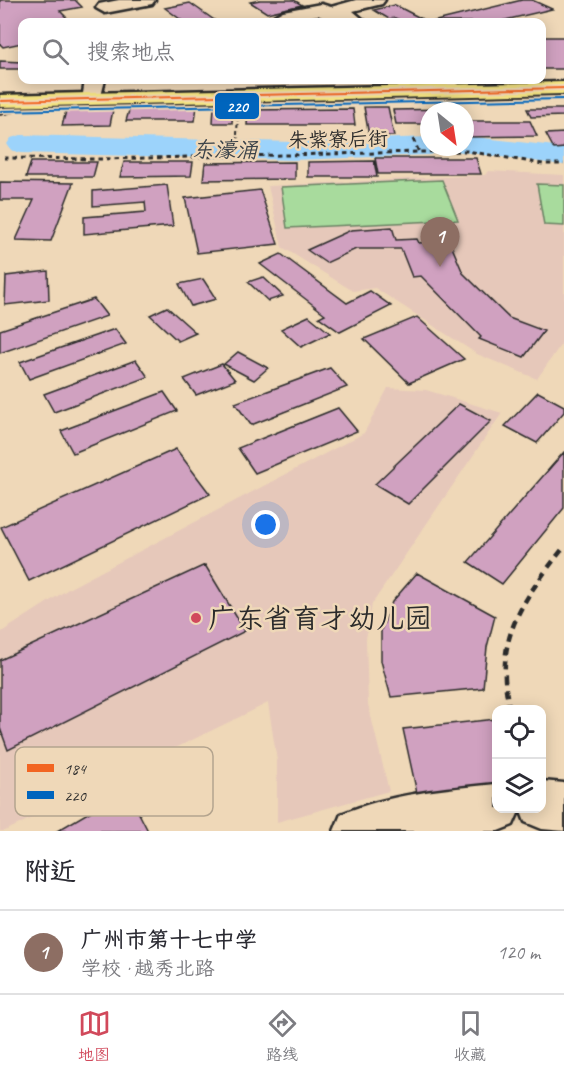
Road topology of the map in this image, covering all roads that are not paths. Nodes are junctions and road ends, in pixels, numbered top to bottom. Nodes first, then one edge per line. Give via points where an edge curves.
1 (146, 0) edge
2 (376, 0) edge
3 (101, 10) edge
4 (283, 16) dead end
5 (337, 18) edge
6 (352, 18) edge
7 (446, 85) edge
8 (564, 88) edge
9 (94, 90) edge
10 (0, 101) edge
11 (546, 806) edge
12 (564, 807) edge
13 (492, 808) edge
14 (358, 831) edge

1 - 3 street
2 - 6 street via 338,10
4 - 5 street via 321,9
7 - 8 main road
7 - 9 main road via 239,96
9 - 10 main road
11 - 12 street
13 - 14 street via 439,814

